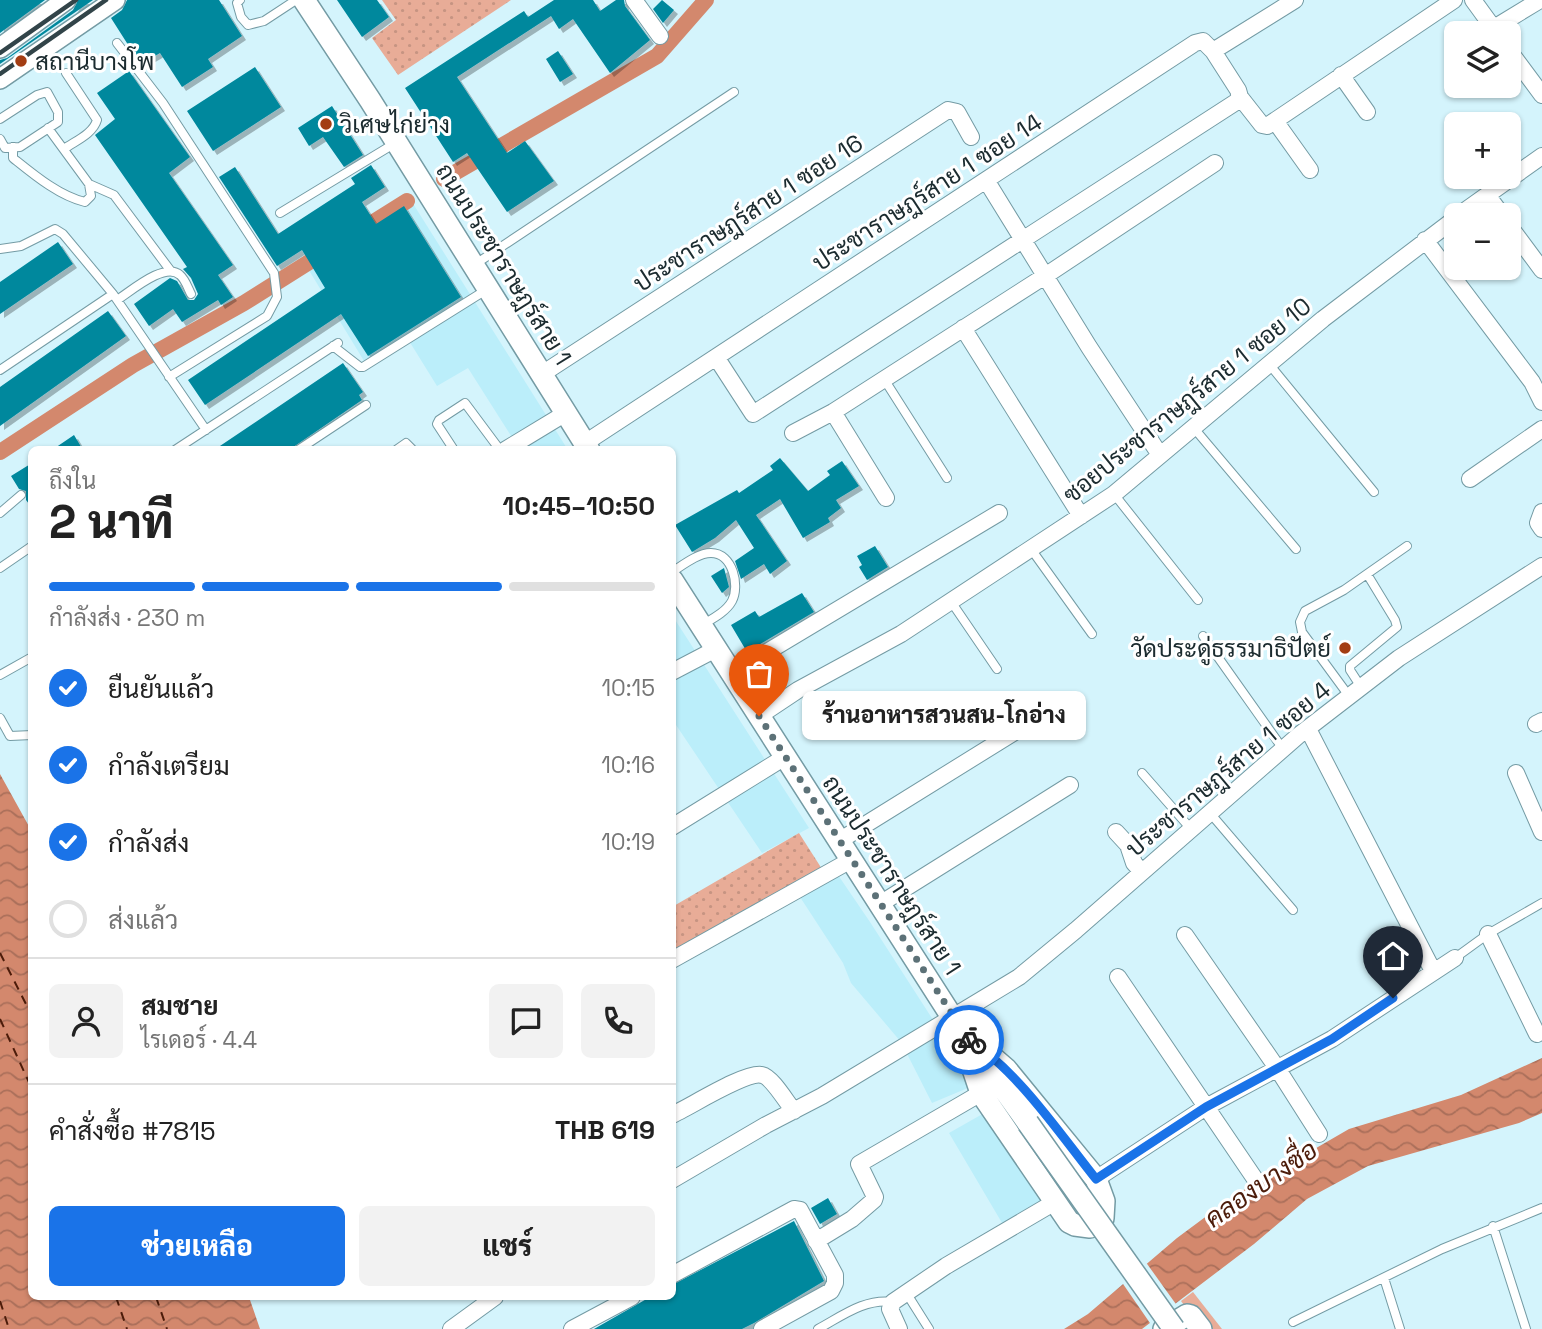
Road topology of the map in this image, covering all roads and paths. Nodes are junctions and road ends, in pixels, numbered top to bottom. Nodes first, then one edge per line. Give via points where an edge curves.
1 (66, 0) edge
2 (115, 0) edge
3 (240, 0) edge
4 (296, 0) edge
5 (304, 0) edge
6 (634, 0) edge
7 (1295, 0) edge
8 (1454, 0) edge
9 (1473, 0) edge
10 (1540, 0) edge
11 (1488, 21) edge
12 (1510, 21) edge
13 (660, 36) dead end
14 (117, 43) dead end
15 (0, 48) edge
16 (1213, 51) junction
17 (1521, 67) edge
18 (66, 73) dead end
19 (1341, 75) junction
20 (0, 79) edge
21 (734, 92) dead end
22 (1542, 95) edge
23 (1240, 97) junction
24 (1367, 112) dead end
25 (0, 119) edge
26 (1275, 121) junction
27 (48, 128) junction
28 (971, 137) dead end
29 (0, 139) edge
30 (397, 142) junction
31 (13, 147) junction
32 (64, 149) junction
33 (1541, 160) edge
34 (1215, 163) dead end
35 (1310, 170) dead end
36 (986, 180) junction
37 (89, 184) junction
38 (1487, 195) junction
39 (1476, 203) edge
40 (1493, 203) edge
41 (280, 214) dead end
42 (1444, 226) edge
43 (1023, 240) junction
44 (1426, 240) junction
45 (1521, 242) edge
46 (0, 249) edge
47 (474, 265) junction
48 (170, 270) junction
49 (1542, 270) edge
50 (1045, 276) junction
51 (488, 289) junction
52 (191, 294) dead end
53 (115, 297) junction
54 (963, 328) junction
55 (716, 357) junction
56 (1269, 363) junction
57 (0, 370) edge
58 (541, 374) junction
59 (169, 377) junction
60 (884, 379) junction
61 (1542, 402) edge
62 (366, 405) dead end
63 (833, 412) junction
64 (566, 413) junction
65 (1194, 427) junction
66 (1542, 429) edge
67 (206, 430) junction
68 (793, 433) dead end
69 (181, 446) edge
70 (304, 446) edge
71 (451, 446) edge
72 (500, 446) edge
73 (510, 446) edge
74 (587, 446) edge
75 (1160, 455) junction
76 (947, 478) dead end
77 (1471, 479) dead end
78 (1374, 492) dead end
79 (1114, 494) junction
80 (21, 495) dead end
81 (886, 498) dead end
82 (1542, 512) edge
83 (0, 513) edge
84 (999, 513) dead end
85 (1081, 516) junction
86 (1542, 529) edge
87 (1407, 546) dead end
88 (28, 549) edge
89 (1031, 549) junction
90 (1296, 549) dead end
91 (1542, 566) edge
92 (0, 568) edge
93 (676, 570) edge
94 (1367, 574) junction
95 (676, 586) edge
96 (950, 600) junction
97 (1198, 600) dead end
98 (701, 626) junction
99 (1092, 634) dead end
100 (1203, 636) dead end
101 (716, 649) junction
102 (28, 659) edge
103 (997, 669) dead end
104 (676, 670) edge
105 (732, 673) junction
106 (0, 675) edge
107 (1355, 692) junction
108 (759, 716) junction
109 (0, 718) edge
110 (1029, 723) dead end
111 (1308, 729) junction
112 (28, 735) edge
113 (1283, 749) junction
114 (785, 757) junction
115 (1516, 773) dead end
116 (1142, 774) dead end
117 (1070, 785) dead end
118 (1210, 813) junction
119 (676, 825) edge
120 (1191, 829) junction
121 (1116, 832) dead end
122 (1542, 832) edge
123 (839, 841) junction
124 (851, 860) junction
125 (1142, 872) junction
126 (1542, 903) edge
127 (880, 904) junction
128 (1293, 910) dead end
129 (1488, 934) junction
130 (1185, 935) dead end
131 (676, 958) edge
132 (1455, 958) joint
133 (1433, 971) junction
134 (1118, 976) dead end
135 (953, 1017) junction
136 (1537, 1034) dead end
137 (968, 1040) junction
138 (1278, 1068) junction
139 (981, 1093) junction
140 (1206, 1107) junction
141 (794, 1111) junction
142 (676, 1113) edge
143 (1320, 1133) dead end
144 (676, 1178) edge
145 (1096, 1179) junction
146 (1255, 1179) dead end
147 (1055, 1202) junction
148 (1542, 1208) edge
149 (1493, 1226) junction
150 (816, 1241) junction
151 (676, 1273) edge
152 (1384, 1278) junction
153 (900, 1298) junction
154 (491, 1300) edge
155 (626, 1300) edge
156 (1293, 1322) dead end
157 (451, 1329) edge
158 (572, 1329) edge
159 (762, 1329) edge
160 (818, 1329) edge
161 (899, 1329) edge
162 (929, 1329) edge
163 (1164, 1329) edge
164 (1174, 1329) edge
165 (1201, 1329) edge
166 (1399, 1329) edge
167 (1526, 1329) edge

1 - 15 street
2 - 20 street
3 - 4 lane via 241,17 248,25 264,21
5 - 30 main road, ถนนประชาราษฎร์สาย 1
6 - 13 street
7 - 16 street
8 - 19 street
9 - 11 street
10 - 12 street
14 - 59 lane via 163,103 274,273 277,297 267,316
16 - 23 street
16 - 36 street, ประชาราษฎร์สาย 1 ซอย 14 via 1203,41 1195,43
17 - 22 street
18 - 32 lane via 97,120 95,127
19 - 24 street
19 - 26 street
21 - 47 lane
23 - 26 street via 1262,125
23 - 43 street
25 - 27 lane via 47,92 58,112 58,122
26 - 35 street
27 - 31 lane
27 - 32 lane
28 - 58 street, ประชาราษฎร์สาย 1 ซอย 16 via 957,112 948,110
29 - 31 lane via 5,148
30 - 41 lane
30 - 47 main road, ถนนประชาราษฎร์สาย 1
31 - 37 lane via 13,158 75,199 85,202 91,196
32 - 37 lane
33 - 38 street, ซอยประชาราษฎร์สาย 1 ซอย 10
34 - 50 street
36 - 43 street
36 - 55 street, ประชาราษฎร์สาย 1 ซอย 14
37 - 48 lane via 114,195
38 - 39 street, ซอยประชาราษฎร์สาย 1 ซอย 10
38 - 40 street
42 - 44 street, ซอยประชาราษฎร์สาย 1 ซอย 10
43 - 50 street
43 - 55 street via 753,414
44 - 56 street, ซอยประชาราษฎร์สาย 1 ซอย 10
44 - 61 street via 1532,382
45 - 49 street
46 - 53 lane via 21,246 55,229
47 - 51 main road, ถนนประชาราษฎร์สาย 1
48 - 52 lane via 180,275
48 - 53 lane
50 - 54 street
50 - 75 street
51 - 58 main road, ถนนประชาราษฎร์สาย 1
51 - 67 lane via 363,367 336,344
53 - 57 lane
53 - 59 lane
54 - 60 street
54 - 85 street
55 - 74 street, ประชาราษฎร์สาย 1 ซอย 14
56 - 65 street, ซอยประชาราษฎร์สาย 1 ซอย 10
56 - 78 lane
58 - 64 main road, ถนนประชาราษฎร์สาย 1
59 - 67 lane
60 - 63 street
60 - 76 lane
62 - 70 lane
63 - 68 street
63 - 81 street
64 - 73 street
64 - 74 main road, ถนนประชาราษฎร์สาย 1
65 - 75 street, ซอยประชาราษฎร์สาย 1 ซอย 10
65 - 90 lane
66 - 77 street
67 - 69 lane
71 - 72 lane via 437,424 465,403
75 - 79 street, ซอยประชาราษฎร์สาย 1 ซอย 10
79 - 85 street, ซอยประชาราษฎร์สาย 1 ซอย 10
79 - 97 lane
80 - 83 lane
82 - 86 street via 1538,523
84 - 105 street
85 - 89 street, ซอยประชาราษฎร์สาย 1 ซอย 10
87 - 94 lane
88 - 92 lane
89 - 96 street, ซอยประชาราษฎร์สาย 1 ซอย 10
89 - 99 lane
91 - 107 street, ประชาราษฎร์สาย 1 ซอย 4
93 - 98 lane via 695,558 721,555 737,582 731,603
94 - 107 lane via 1397,627 1350,666
94 - 107 lane via 1305,611 1300,621 1302,632
95 - 98 main road, ถนนประชาราษฎร์สาย 1
96 - 103 lane
96 - 108 street, ซอยประชาราษฎร์สาย 1 ซอย 10 via 901,634
98 - 101 main road, ถนนประชาราษฎร์สาย 1
100 - 113 lane
101 - 104 street
101 - 105 main road, ถนนประชาราษฎร์สาย 1
102 - 106 lane
105 - 108 main road, ถนนประชาราษฎร์สาย 1
107 - 111 street, ประชาราษฎร์สาย 1 ซอย 4
108 - 114 main road, ถนนประชาราษฎร์สาย 1
109 - 112 lane via 10,736
110 - 123 street
111 - 113 street, ประชาราษฎร์สาย 1 ซอย 4
111 - 133 street
113 - 118 street, ประชาราษฎร์สาย 1 ซอย 4
114 - 119 street
114 - 123 main road, ถนนประชาราษฎร์สาย 1
115 - 122 street
116 - 120 lane
117 - 127 street
118 - 120 street, ประชาราษฎร์สาย 1 ซอย 4
118 - 128 lane
120 - 125 street, ประชาราษฎร์สาย 1 ซอย 4
121 - 125 street
123 - 124 main road, ถนนประชาราษฎร์สาย 1
124 - 127 main road, ถนนประชาราษฎร์สาย 1
124 - 131 street
125 - 135 street, ประชาราษฎร์สาย 1 ซอย 4 via 1019,977
126 - 129 lane
127 - 135 main road, ถนนประชาราษฎร์สาย 1
129 - 132 lane
129 - 136 street
130 - 138 street
132 - 133 street
133 - 138 street via 1332,1039
134 - 140 street
135 - 137 main road, ถนนประชาราษฎร์สาย 1
135 - 141 street, ประชาราษฎร์สาย 1 ซอย 4
137 - 139 main road
137 - 145 main road via 1006,1069
137 - 164 main road, ถนนประชาราษฎร์สาย 1, bridge
138 - 140 street
138 - 143 street
139 - 147 main road
139 - 150 street via 859,1164 874,1200
140 - 145 street
140 - 146 street
141 - 142 street via 762,1075 747,1076
141 - 144 street, ประชาราษฎร์สาย 1 ซอย 4
145 - 147 main road via 1105,1212 1090,1227 1069,1222
147 - 153 street
148 - 149 lane
149 - 152 lane
149 - 167 lane
150 - 151 street via 798,1208
150 - 159 street via 835,1275 831,1291
152 - 156 lane
152 - 166 lane
153 - 160 lane via 862,1305
153 - 161 street via 890,1309
153 - 162 lane
154 - 157 street
155 - 158 street
163 - 165 main road via 1187,1315

